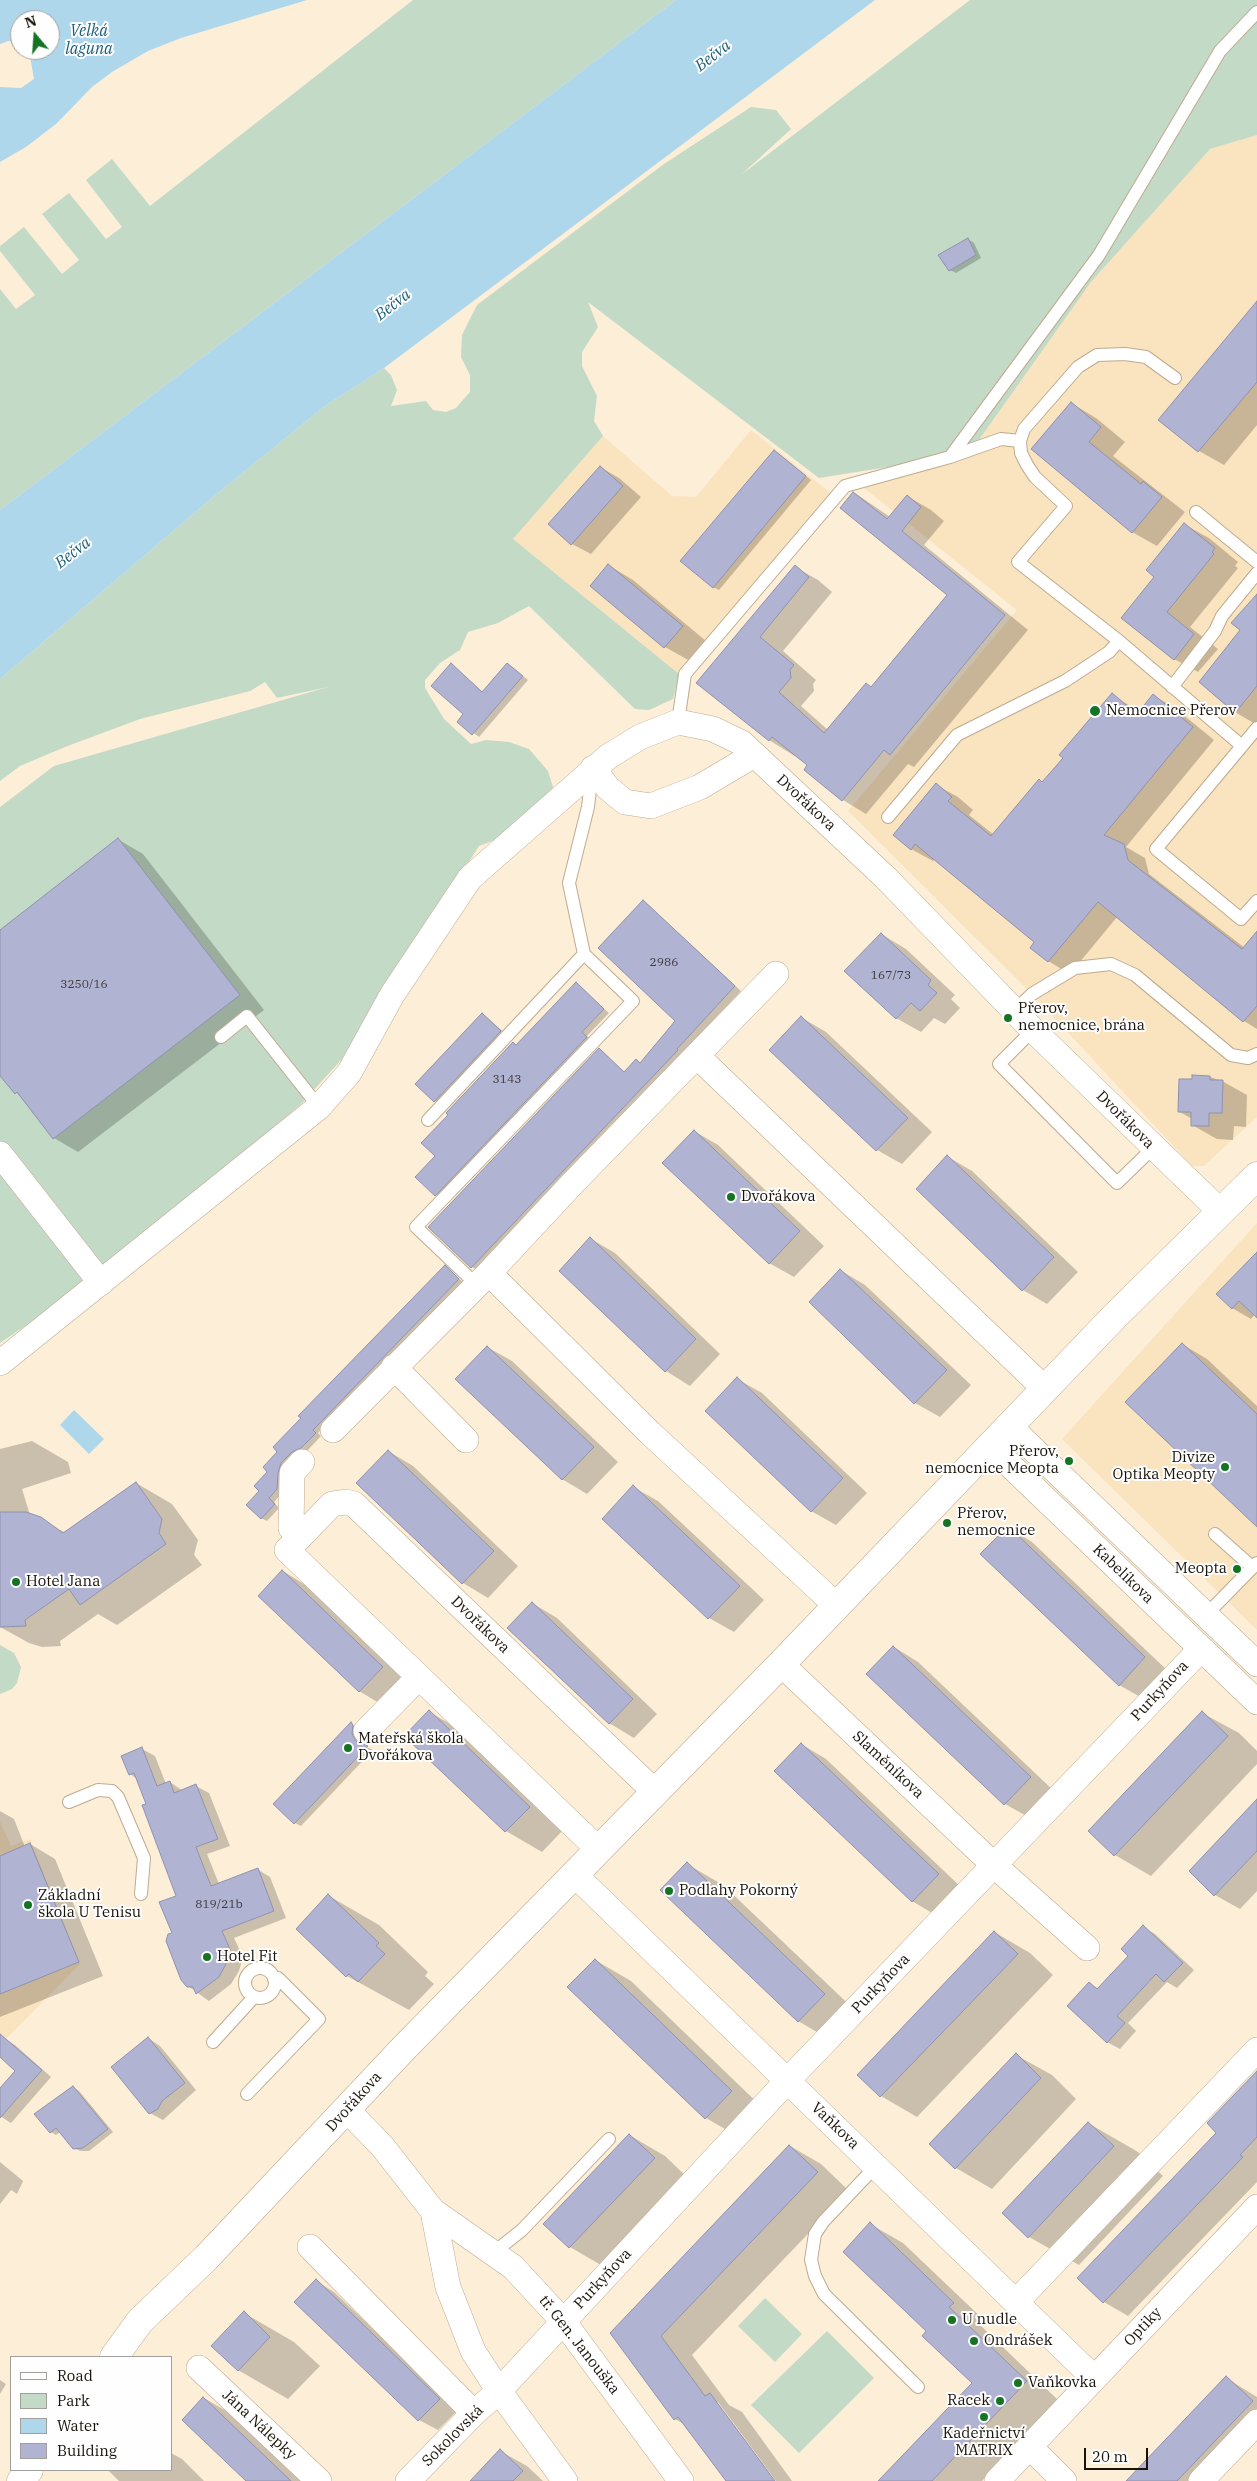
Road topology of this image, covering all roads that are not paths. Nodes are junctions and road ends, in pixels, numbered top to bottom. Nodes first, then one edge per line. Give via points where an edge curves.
1 (1257, 12) edge
2 (1175, 378) dead end
3 (1020, 441) junction
4 (950, 457) junction
5 (1196, 512) dead end
6 (1257, 562) edge
7 (1257, 573) edge
8 (1119, 641) junction
9 (1172, 687) junction
10 (678, 722) junction
11 (1256, 732) edge
12 (1242, 746) junction
13 (754, 755) junction
14 (593, 768) junction
15 (888, 817) dead end
16 (1257, 901) edge
17 (584, 954) junction
18 (776, 974) dead end
19 (1015, 1010) junction
20 (1033, 1030) junction
21 (221, 1037) dead end
22 (1257, 1054) edge
23 (697, 1056) junction
24 (319, 1107) junction
25 (428, 1120) dead end
26 (1153, 1148) junction
27 (0, 1154) edge
28 (1257, 1176) edge
29 (1221, 1212) junction
30 (483, 1279) junction
31 (101, 1283) junction
32 (0, 1363) edge
33 (394, 1367) junction
34 (1046, 1389) junction
35 (1009, 1426) junction
36 (333, 1430) dead end
37 (466, 1440) dead end
38 (990, 1446) junction
39 (302, 1462) dead end
40 (1215, 1534) dead end
41 (300, 1537) junction
42 (1255, 1565) edge
43 (837, 1606) junction
44 (1206, 1615) junction
45 (1201, 1649) junction
46 (781, 1664) junction
47 (1257, 1664) edge
48 (418, 1678) junction
49 (1257, 1702) edge
50 (366, 1731) dead end
51 (656, 1792) junction
52 (69, 1802) dead end
53 (599, 1850) junction
54 (995, 1866) junction
55 (574, 1875) junction
56 (141, 1894) dead end
57 (1087, 1948) dead end
58 (274, 1979) junction
59 (254, 1997) junction
60 (213, 2042) dead end
61 (1257, 2050) edge
62 (788, 2080) junction
63 (247, 2094) dead end
64 (347, 2110) junction
65 (609, 2139) dead end
66 (876, 2166) junction
67 (1257, 2207) edge
68 (433, 2211) junction
69 (310, 2247) dead end
70 (494, 2253) junction
71 (1016, 2302) junction
72 (564, 2321) junction
73 (115, 2356) edge
74 (199, 2368) dead end
75 (1094, 2378) junction
76 (918, 2387) dead end
77 (499, 2391) junction
78 (474, 2413) junction
79 (1257, 2422) edge
80 (1030, 2447) junction
81 (319, 2481) edge
82 (408, 2481) edge
83 (565, 2481) edge
84 (681, 2481) edge
85 (997, 2481) edge
86 (1064, 2481) edge
87 (1201, 2481) edge

1 - 4 lane via 1220,51 1099,255
2 - 3 lane via 1146,357 1097,355 1078,367 1024,429
3 - 4 lane via 1001,439
3 - 8 lane via 1027,466 1066,506 1018,562
4 - 10 lane via 845,486 685,674
5 - 6 lane
7 - 9 lane
8 - 9 lane
8 - 15 lane via 1109,652 1065,681 957,735
9 - 12 lane
10 - 13 street, Dvořákova via 713,729 742,742
10 - 14 street via 640,738
11 - 12 lane
12 - 16 lane via 1156,850 1241,919
13 - 14 street via 700,787 651,806 625,802 608,788
13 - 19 street, Dvořákova via 886,878
14 - 17 lane via 588,806 569,883
14 - 24 street via 470,878 392,995 349,1073
17 - 25 lane
17 - 30 lane via 633,1001 416,1227
18 - 23 street
19 - 20 street, Dvořákova
19 - 22 lane via 1032,994 1075,968 1111,964 1135,975 1231,1054 1248,1058
20 - 26 street, Dvořákova
20 - 26 lane via 999,1064 1117,1183
21 - 24 lane via 247,1016
23 - 30 street
23 - 34 street
24 - 31 street
26 - 29 street, Dvořákova
27 - 31 street
28 - 29 main road, Dvořákova
29 - 34 main road, Dvořákova
30 - 33 street
30 - 43 street
31 - 32 street
33 - 36 street
33 - 37 street
34 - 35 main road, Dvořákova
35 - 38 main road, Dvořákova
35 - 44 street, Kabelíkova
38 - 43 main road, Dvořákova
38 - 45 street, Kabelíkova
39 - 41 street via 292,1473 291,1528
40 - 42 lane
41 - 48 street, Dvořákova via 287,1550
41 - 51 street, Dvořákova via 332,1504 354,1504
42 - 44 lane
43 - 46 main road, Dvořákova
44 - 47 street, Kabelíkova
45 - 49 street, Kabelíkova
45 - 54 street, Purkyňova
46 - 51 main road, Dvořákova
46 - 54 street, Slaměníkova
48 - 50 street
48 - 53 street, Dvořákova
51 - 53 main road, Dvořákova
52 - 56 lane via 98,1790 112,1791 118,1797 144,1858
53 - 55 main road, Dvořákova
54 - 57 street, Slaměníkova
54 - 62 street, Purkyňova
55 - 62 street, Vaňkova
55 - 64 main road, Dvořákova
58 - 59 lane via 271,1992 263,1997
58 - 59 lane via 264,1969 250,1972 245,1986
58 - 63 lane via 278,1978 319,2019
59 - 60 lane
61 - 71 street
62 - 66 street, Vaňkova
62 - 72 street, Purkyňova
64 - 68 street, tř. Gen. Janouška via 382,2146
64 - 73 main road, Dvořákova via 206,2258 140,2321
65 - 70 lane via 522,2230
66 - 71 street, Vaňkova
66 - 76 lane via 823,2222 815,2234 811,2260 824,2294
67 - 75 street, Optiky
68 - 70 street, tř. Gen. Janouška
68 - 77 street, tř. Gen. Janouška via 448,2286 473,2351
69 - 78 street
70 - 72 street, tř. Gen. Janouška via 514,2267
71 - 75 street, Vaňkova
72 - 77 street, Purkyňova
72 - 84 street, tř. Gen. Janouška
74 - 81 street, Jána Nálepky
75 - 80 street, Optiky
77 - 78 street, Sokolovská
77 - 83 street, tř. Gen. Janouška
78 - 82 street, Sokolovská
79 - 87 street
80 - 85 street, Optiky
80 - 86 street

